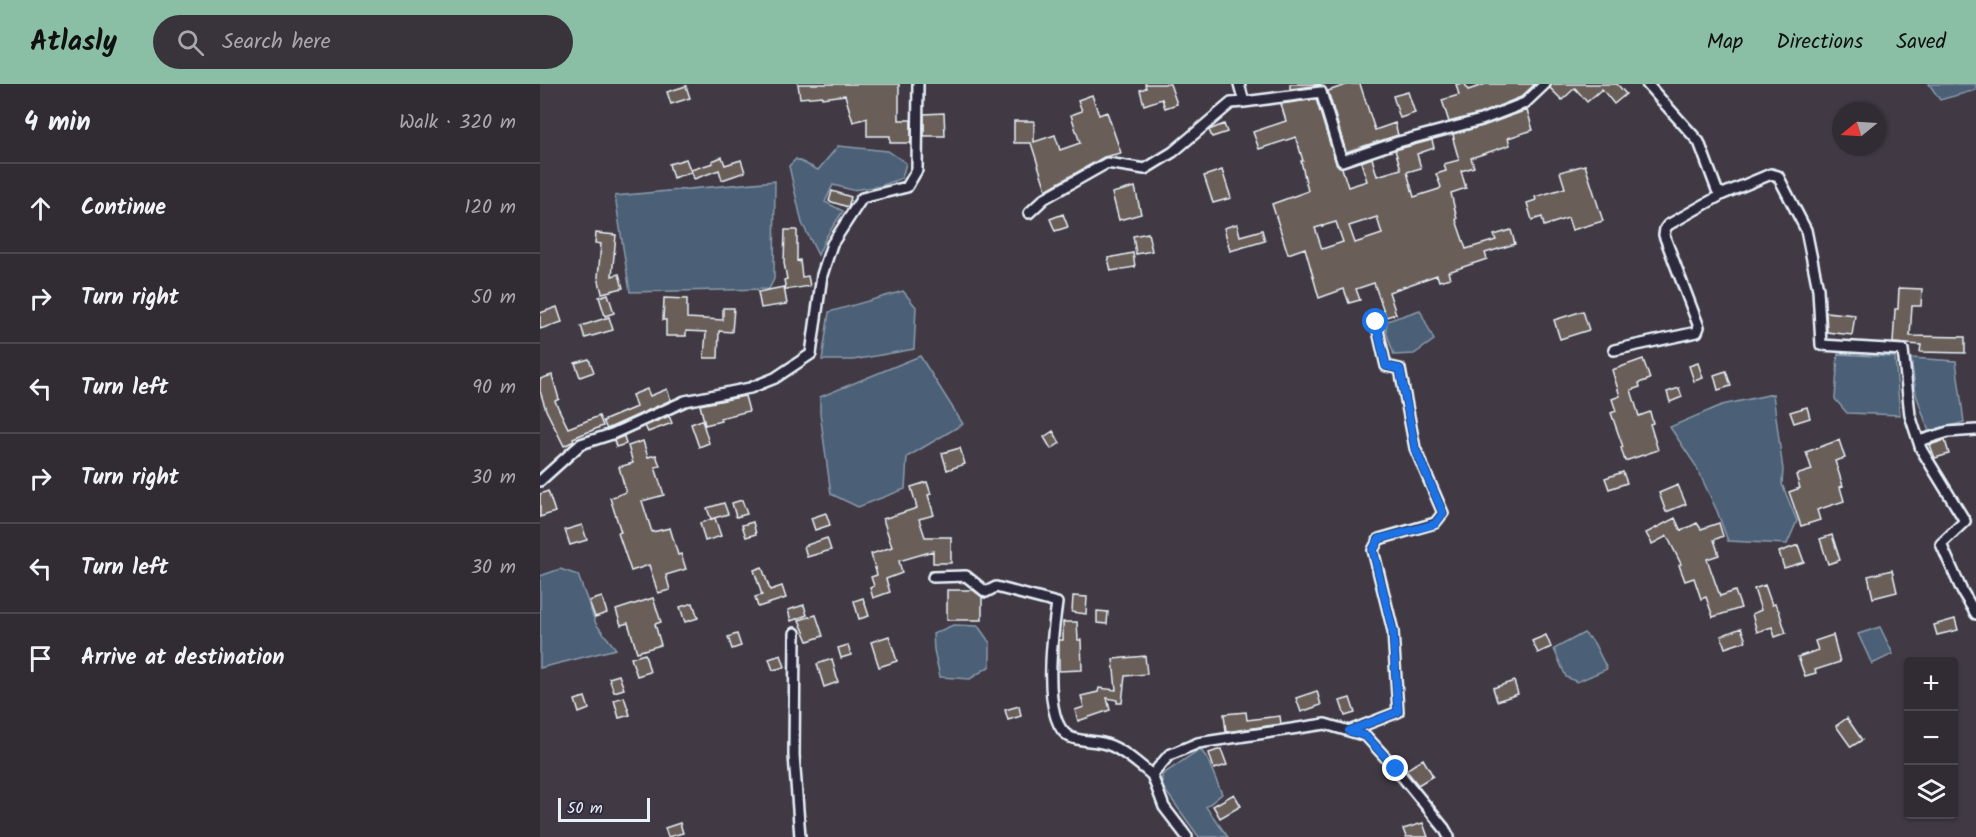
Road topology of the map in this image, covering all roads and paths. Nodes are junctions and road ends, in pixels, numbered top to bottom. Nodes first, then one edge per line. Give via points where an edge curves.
1 (918, 84) edge
2 (1239, 84) edge
3 (1545, 84) edge
4 (1647, 84) edge
5 (1244, 102) junction
6 (1723, 194) junction
7 (1029, 213) dead end
8 (1376, 322) dead end
9 (1614, 350) dead end
10 (1976, 430) edge
11 (1918, 441) junction
12 (540, 481) edge
13 (933, 577) dead end
14 (1976, 614) edge
15 (795, 633) dead end
16 (1349, 731) junction
17 (1152, 775) junction
18 (801, 837) edge
19 (1187, 837) edge
20 (1449, 837) edge

1 - 12 street via 917,170 907,187 862,198 832,244 822,274 812,354 775,378 750,388 686,400 612,434 580,444
2 - 5 street
3 - 5 street via 1525,103 1481,120 1342,161 1321,92
4 - 6 street via 1699,142 1717,190
5 - 7 street via 1231,104 1173,152 1145,169 1107,163 1045,198
6 - 9 street via 1665,229 1664,236 1699,327 1697,332
6 - 11 street via 1771,174 1778,176 1806,230 1818,289 1821,345 1903,351 1910,415
8 - 16 street via 1386,366 1400,369 1415,448 1443,513 1435,524 1379,539 1373,550 1393,632 1398,712
10 - 11 street via 1948,432
11 - 14 street via 1965,521 1941,544
13 - 17 street via 966,576 986,592 996,587 1057,603 1050,681 1054,712 1063,729 1068,736 1107,744
15 - 18 street via 794,755
16 - 17 street via 1325,724 1198,743 1169,755
16 - 20 street via 1366,736
17 - 19 street via 1164,807

